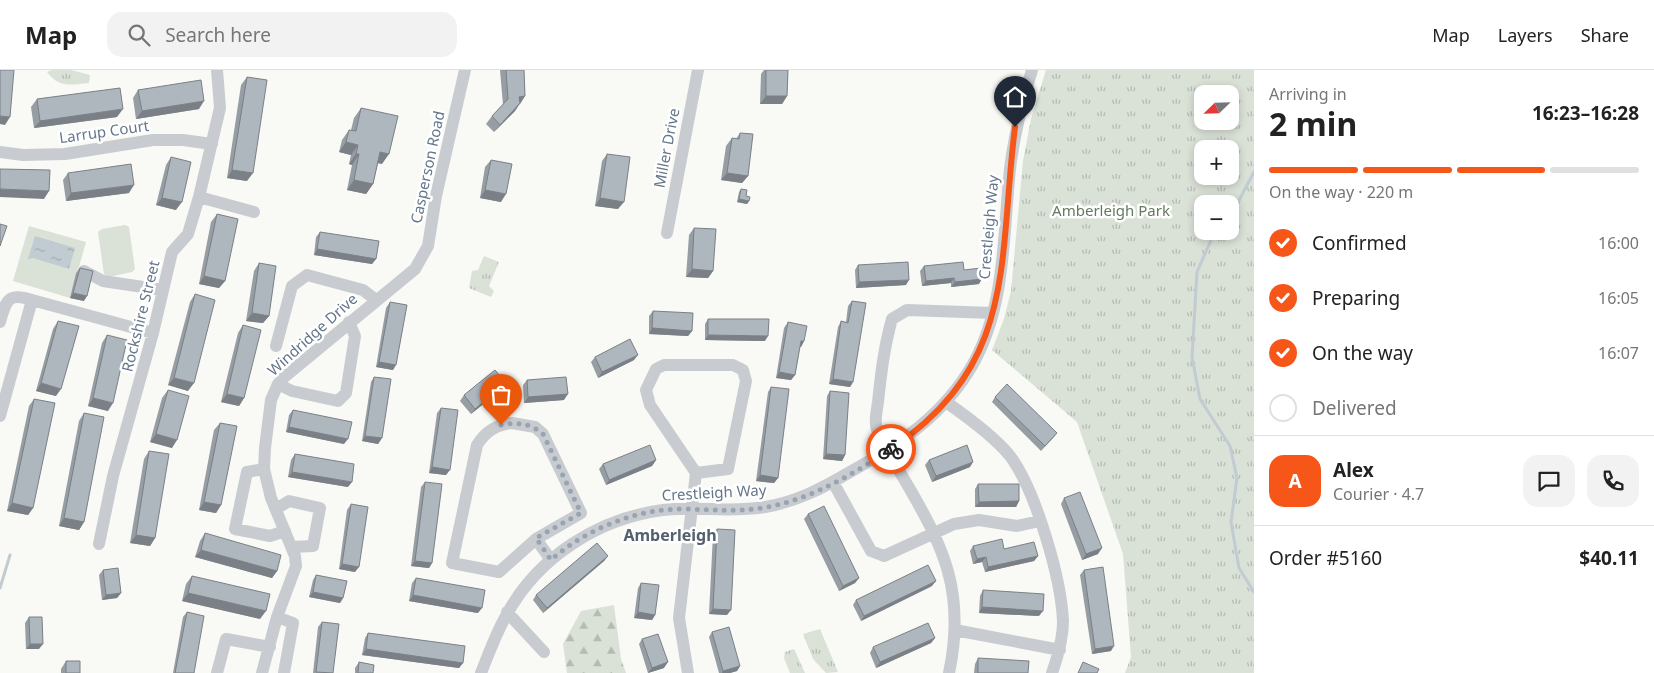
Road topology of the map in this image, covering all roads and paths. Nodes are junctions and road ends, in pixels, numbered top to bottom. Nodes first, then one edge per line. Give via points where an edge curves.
1 (217, 70) edge
2 (465, 70) edge
3 (698, 70) edge
4 (1032, 70) edge
5 (212, 144) junction
6 (0, 152) edge
7 (199, 198) junction
8 (254, 212) dead end
9 (667, 233) dead end
10 (415, 269) joint
11 (84, 271) edge
12 (163, 290) junction
13 (32, 300) junction
14 (376, 300) junction
15 (993, 313) junction
16 (0, 322) edge
17 (350, 322) junction
18 (153, 334) junction
19 (276, 346) dead end
20 (278, 384) junction
21 (946, 402) junction
22 (0, 416) edge
23 (888, 451) junction
24 (264, 469) junction
25 (696, 473) junction
26 (833, 482) junction
27 (276, 509) junction
28 (692, 510) junction
29 (1040, 521) junction
30 (285, 531) junction
31 (935, 533) junction
32 (536, 538) junction
33 (99, 544) dead end
34 (292, 547) junction
35 (551, 560) junction
36 (507, 612) junction
37 (277, 617) junction
38 (955, 630) junction
39 (270, 647) junction
40 (1060, 650) junction
41 (544, 652) dead end
42 (484, 672) edge
43 (217, 673) edge
44 (262, 673) edge
45 (284, 673) edge
46 (688, 673) edge
47 (949, 673) edge
48 (1052, 673) edge

1 - 5 street, Rockshire Street via 220,108
2 - 10 street, Casperson Road via 428,246
3 - 9 street, Miller Drive
4 - 15 street, Crestleigh Way via 1015,127 1000,281
5 - 6 street, Larrup Court via 153,140 65,154
5 - 7 street, Rockshire Street
7 - 8 street
7 - 12 street, Rockshire Street via 188,234 172,252
10 - 14 street, Windridge Drive
11 - 12 street via 103,281
12 - 18 street, Rockshire Street
13 - 16 street via 20,296 11,298 5,304
13 - 18 street
13 - 22 street
14 - 17 street, Windridge Drive
14 - 19 street via 362,290 307,275 292,286
15 - 21 street, Crestleigh Way via 974,363
15 - 23 street via 907,310 892,319 884,347 876,425
17 - 20 street, Windridge Drive
17 - 20 street via 356,336 346,393 338,401 292,391
18 - 33 street, Rockshire Street via 113,476
20 - 24 street, Windridge Drive via 271,400
21 - 23 street, Crestleigh Way via 913,434
21 - 29 street via 1009,454 1019,469
23 - 26 street, Crestleigh Way
23 - 31 street
24 - 27 street, Windridge Drive
24 - 30 street via 247,472 235,530 270,536
25 - 25 street via 728,469 746,381 738,366 664,365 656,369 646,390 650,405
25 - 28 street
26 - 28 street, Crestleigh Way via 809,495 767,507
26 - 31 street via 872,551 884,556
27 - 30 street, Windridge Drive
27 - 34 street via 289,501 320,508 313,546
28 - 35 street, Crestleigh Way via 649,512 613,523 574,542
28 - 46 street via 679,618
29 - 31 street via 1017,526 979,520 954,524
29 - 40 street via 1057,572 1063,622
30 - 34 street, Windridge Drive
31 - 38 street via 953,588
32 - 32 street via 581,513 543,434 523,423 501,425 489,431 477,445 452,563 498,572
32 - 35 street
34 - 37 street, Windridge Drive via 294,576
35 - 36 street, Crestleigh Way via 527,584
36 - 41 street
36 - 42 street, Crestleigh Way via 497,631
37 - 39 street, Windridge Drive
37 - 45 street via 293,623
38 - 40 street
38 - 47 street
39 - 43 street via 226,639
39 - 44 street, Windridge Drive
40 - 48 street

